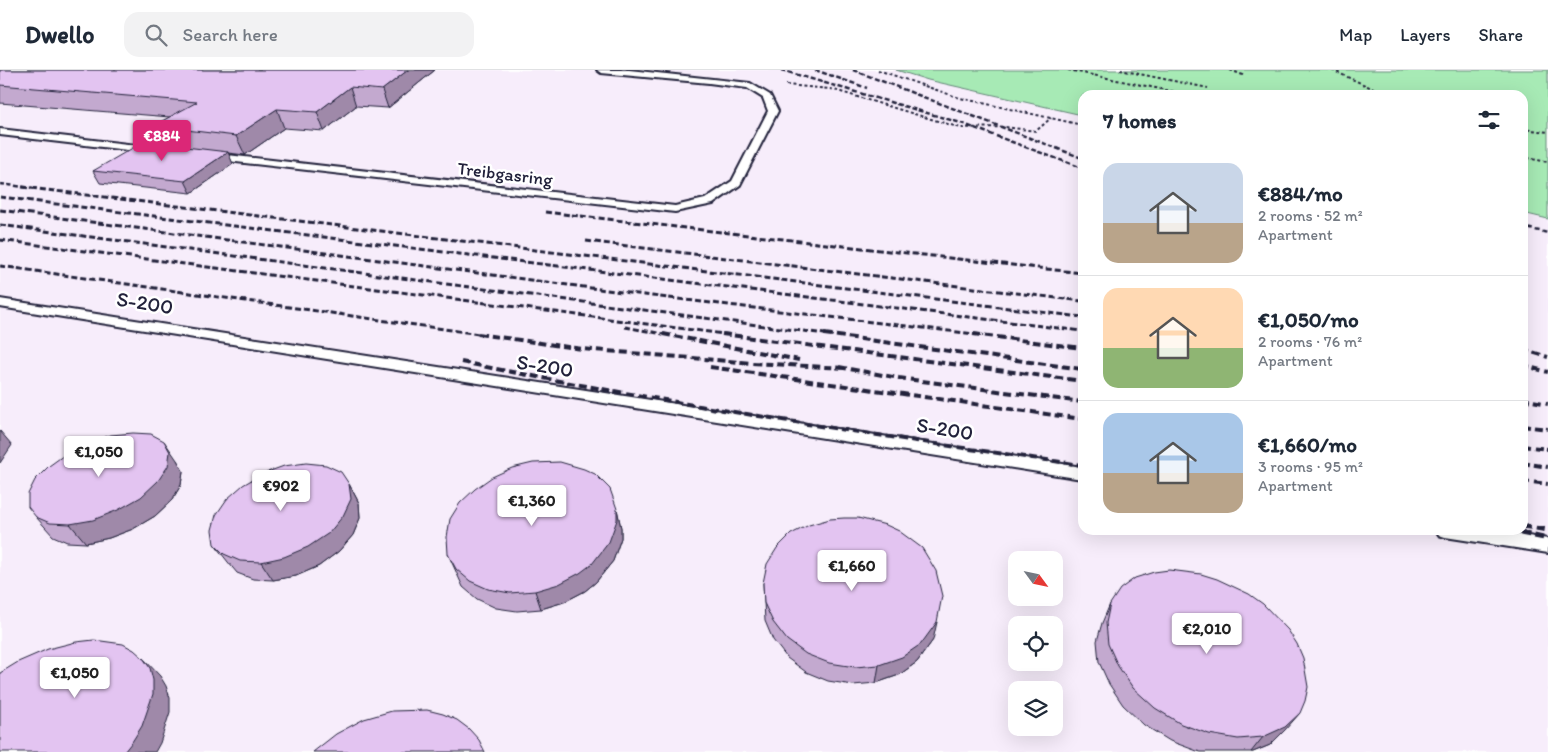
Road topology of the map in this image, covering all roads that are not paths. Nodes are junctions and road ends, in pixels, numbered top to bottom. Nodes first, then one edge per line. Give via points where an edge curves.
1 (601, 70) edge
2 (0, 132) edge
3 (168, 151) edge
4 (198, 155) edge
5 (0, 304) edge
6 (1078, 472) edge
7 (1477, 535) edge
8 (1548, 546) edge

1 - 4 lane, Treibgasring via 750,86 766,97 773,111 736,183 709,202 675,209
2 - 3 lane
5 - 6 lane, S-200
7 - 8 lane

